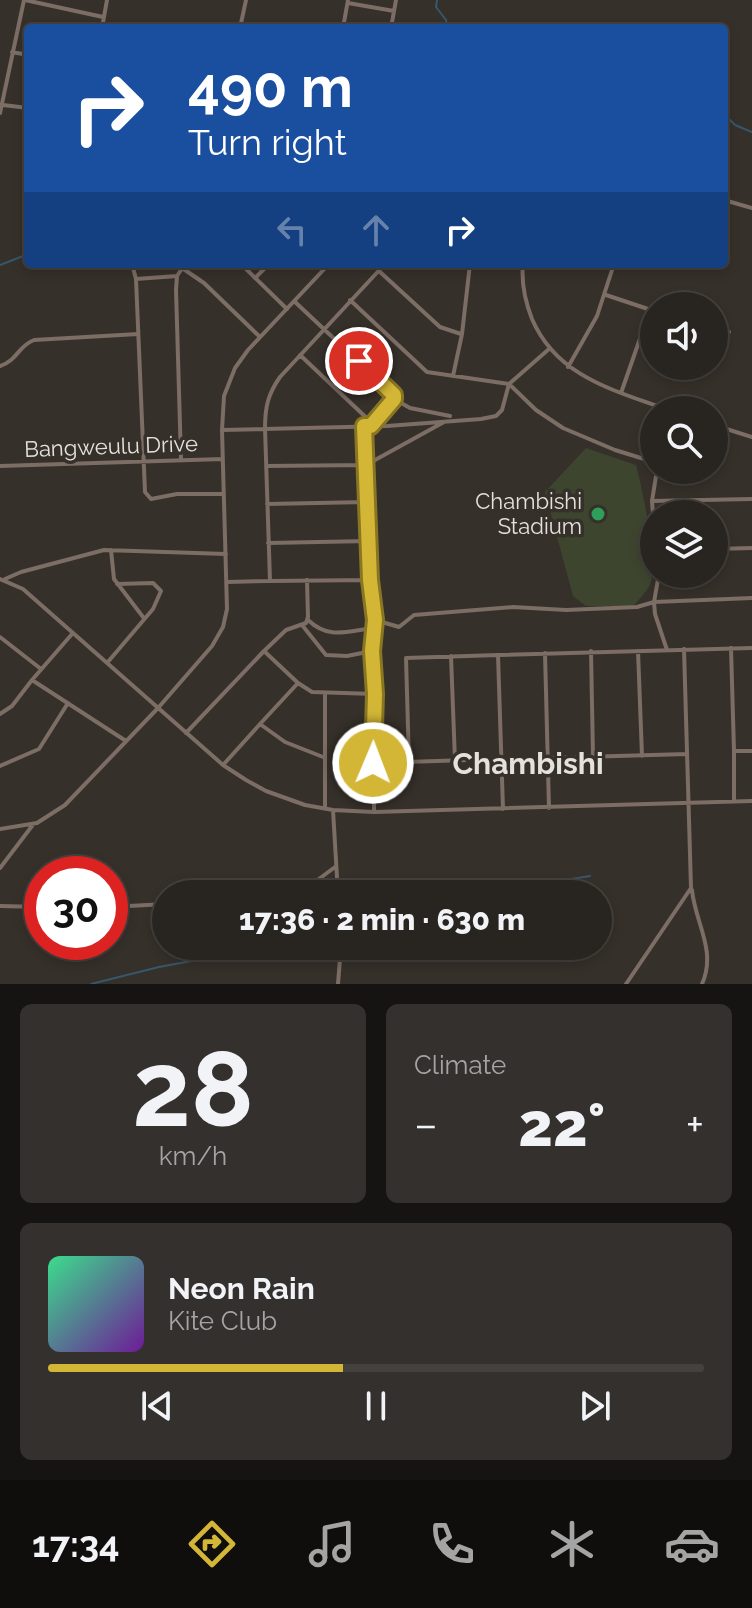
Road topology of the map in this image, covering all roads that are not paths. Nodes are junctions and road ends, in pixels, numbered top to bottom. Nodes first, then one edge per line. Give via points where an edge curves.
1 (23, 0) edge
2 (30, 0) edge
3 (107, 0) edge
4 (246, 0) edge
5 (396, 0) edge
6 (348, 2) edge
7 (394, 11) junction
8 (103, 17) junction
9 (102, 24) edge
10 (241, 24) edge
11 (344, 24) edge
12 (392, 24) edge
13 (12, 52) junction
14 (24, 54) edge
15 (1, 105) edge
16 (24, 108) edge
17 (0, 113) edge
18 (728, 201) edge
19 (752, 207) edge
20 (133, 268) edge
21 (182, 268) edge
22 (185, 268) edge
23 (245, 268) edge
24 (265, 268) edge
25 (325, 268) edge
26 (382, 268) edge
27 (470, 268) edge
28 (523, 268) edge
29 (613, 268) edge
30 (379, 271) junction
31 (177, 276) junction
32 (255, 278) junction
33 (136, 279) junction
34 (606, 295) junction
35 (350, 300) junction
36 (294, 301) junction
37 (640, 306) edge
38 (287, 309) junction
39 (324, 328) junction
40 (138, 334) junction
41 (462, 334) junction
42 (260, 337) junction
43 (640, 342) edge
44 (549, 349) junction
45 (300, 355) junction
46 (0, 366) edge
47 (568, 367) junction
48 (453, 377) junction
49 (509, 384) junction
50 (621, 393) junction
51 (394, 399) junction
52 (640, 400) edge
53 (448, 418) junction
54 (372, 425) junction
55 (364, 426) junction
56 (265, 428) junction
57 (728, 429) edge
58 (222, 430) junction
59 (752, 437) edge
60 (640, 458) edge
61 (181, 459) junction
62 (223, 459) junction
63 (144, 461) junction
64 (366, 465) junction
65 (0, 466) edge
66 (266, 466) junction
67 (224, 494) junction
68 (752, 499) edge
69 (702, 500) edge
70 (367, 502) junction
71 (267, 504) junction
72 (369, 541) junction
73 (268, 543) junction
74 (752, 548) edge
75 (728, 549) edge
76 (111, 550) junction
77 (226, 554) junction
78 (2, 579) edge
79 (307, 580) junction
80 (370, 580) junction
81 (270, 581) junction
82 (227, 582) junction
83 (117, 584) junction
84 (656, 588) edge
85 (752, 598) edge
86 (654, 602) junction
87 (144, 618) junction
88 (308, 620) junction
89 (375, 620) junction
90 (302, 625) junction
91 (374, 628) junction
92 (72, 634) junction
93 (0, 637) edge
94 (731, 648) junction
95 (752, 648) edge
96 (684, 649) junction
97 (667, 650) junction
98 (264, 651) junction
99 (372, 651) junction
100 (591, 651) junction
101 (638, 651) junction
102 (545, 653) junction
103 (498, 655) junction
104 (451, 656) junction
105 (107, 663) junction
106 (41, 669) junction
107 (32, 680) junction
108 (298, 683) junction
109 (325, 694) junction
110 (375, 694) junction
111 (68, 703) junction
112 (158, 708) junction
113 (0, 714) edge
114 (260, 724) junction
115 (186, 733) junction
116 (126, 741) junction
117 (734, 751) junction
118 (752, 751) edge
119 (687, 754) junction
120 (642, 756) junction
121 (323, 757) junction
122 (593, 757) junction
123 (547, 758) junction
124 (501, 759) junction
125 (455, 761) junction
126 (409, 762) junction
127 (373, 763) junction
128 (223, 765) junction
129 (0, 766) edge
130 (734, 801) junction
131 (752, 801) edge
132 (689, 804) junction
133 (549, 808) junction
134 (325, 809) junction
135 (503, 809) junction
136 (333, 810) junction
137 (374, 812) junction
138 (34, 824) junction
139 (0, 829) edge
140 (336, 866) junction
141 (0, 868) edge
142 (316, 880) edge
143 (337, 880) edge
144 (691, 888) junction
145 (152, 905) edge
146 (0, 906) edge
147 (128, 906) edge
148 (24, 907) edge
149 (340, 960) edge
150 (338, 984) edge
151 (626, 984) edge
152 (702, 984) edge

1 - 2 street
1 - 13 street
2 - 8 street
3 - 8 street
4 - 10 street
5 - 7 street
6 - 7 street
6 - 11 street
7 - 12 street
8 - 9 street
13 - 14 street
13 - 15 street
15 - 16 street
15 - 17 street
18 - 19 street
20 - 33 street
21 - 31 street
22 - 42 street
23 - 32 street
24 - 32 street
25 - 36 street
26 - 30 street
27 - 41 street
28 - 44 street via 528,308
29 - 34 street
30 - 35 street
30 - 41 street via 440,327
31 - 33 street
31 - 61 street
32 - 38 street
33 - 40 street
34 - 37 street
34 - 47 street
35 - 39 street
35 - 48 street via 427,372
36 - 38 street
36 - 39 street
38 - 42 street
39 - 45 street
39 - 51 street
40 - 46 street via 34,340
40 - 63 street
41 - 48 street
42 - 58 street via 230,376
43 - 50 street
44 - 47 street
44 - 49 street
45 - 54 street
45 - 56 street via 270,392
47 - 50 street
48 - 49 street
49 - 53 street via 496,416
49 - 60 street via 563,428
50 - 52 street
51 - 53 street
51 - 54 street
53 - 54 street
53 - 64 street
54 - 55 street
55 - 56 street
55 - 64 street
56 - 58 street
56 - 66 street
57 - 59 street
58 - 62 street
61 - 62 street, Bangweulu Drive
61 - 63 street, Bangweulu Drive
62 - 67 street
63 - 65 street, Bangweulu Drive
63 - 67 street via 147,497
64 - 66 street
64 - 70 street
66 - 71 street
67 - 77 street
68 - 69 street
70 - 71 street
70 - 72 street
71 - 73 street
72 - 73 street
72 - 80 street
73 - 81 street
74 - 75 street
76 - 77 street
76 - 78 street
76 - 83 street
77 - 82 street
78 - 92 street via 23,589
79 - 80 street
79 - 81 street
79 - 88 street
80 - 89 street
81 - 82 street
82 - 112 street via 226,618 219,637
83 - 87 street
83 - 87 street via 153,583 160,588 158,602
84 - 86 street
85 - 86 street
86 - 89 street via 637,607 513,607 414,615 399,627
86 - 97 street
87 - 105 street
88 - 90 street
88 - 91 street via 320,632 333,634
89 - 91 street
90 - 98 street via 286,630
90 - 99 street via 326,655
91 - 99 street
92 - 105 street
92 - 106 street
93 - 106 street
94 - 95 street
94 - 96 street
94 - 117 street
96 - 97 street
96 - 119 street
97 - 101 street
98 - 108 street
98 - 115 street
99 - 110 street
100 - 101 street
100 - 102 street
100 - 122 street
101 - 120 street
102 - 103 street
102 - 123 street
103 - 104 street
103 - 124 street
104 - 125 street
104 - 126 street via 406,658
105 - 112 street
106 - 107 street
107 - 111 street
107 - 113 street
108 - 109 street
108 - 114 street
109 - 110 street
109 - 121 street
110 - 127 street
111 - 116 street
111 - 129 street via 39,749
112 - 115 street
112 - 116 street
114 - 121 street via 285,742
114 - 128 street
115 - 128 street
116 - 138 street via 65,805
117 - 118 street
117 - 130 street
119 - 120 street
119 - 132 street
120 - 122 street
121 - 134 street
122 - 123 street
123 - 133 street
124 - 125 street
124 - 135 street
125 - 126 street
126 - 127 street
127 - 137 street
128 - 134 street via 266,791
130 - 131 street
130 - 132 street
132 - 133 street
132 - 144 street
133 - 135 street
134 - 136 street
135 - 137 street
136 - 137 street
136 - 140 street
138 - 139 street
138 - 141 street
140 - 142 street
140 - 143 street
144 - 151 street
144 - 152 street via 706,940 708,972
145 - 147 street
146 - 148 street
149 - 150 street

